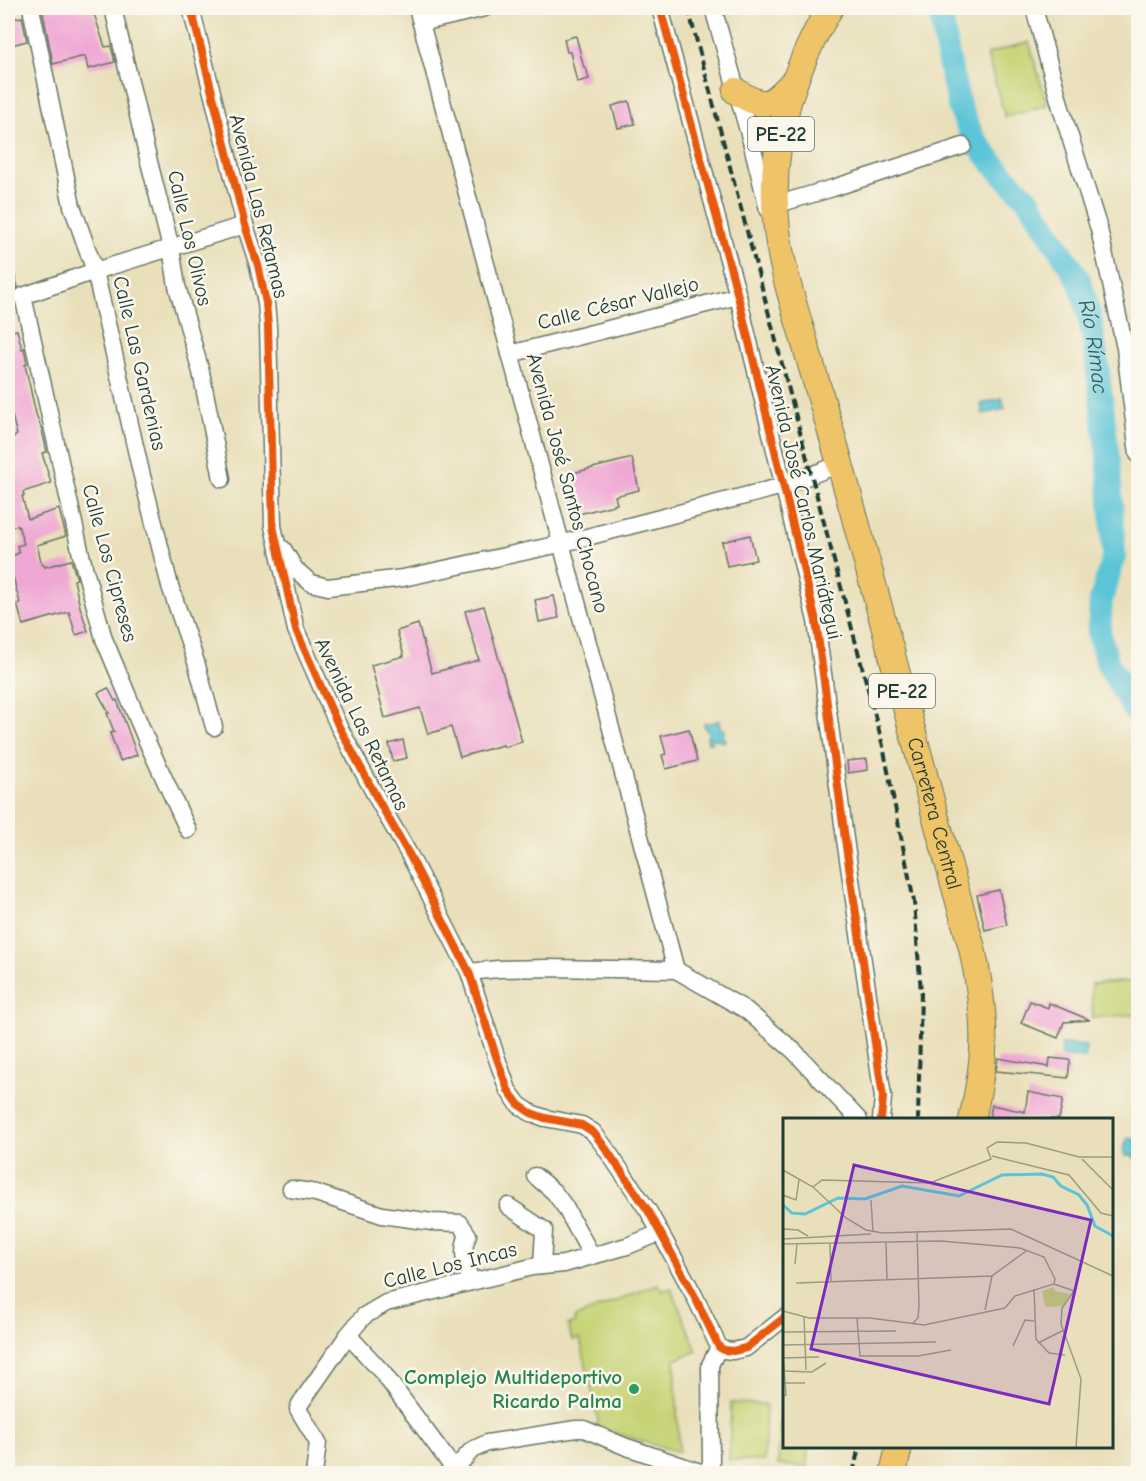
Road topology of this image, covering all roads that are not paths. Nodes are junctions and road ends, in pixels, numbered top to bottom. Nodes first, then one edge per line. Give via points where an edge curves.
1 (31, 8) edge
2 (113, 8) edge
3 (191, 8) edge
4 (485, 8) edge
5 (660, 8) edge
6 (713, 8) edge
7 (830, 8) edge
8 (1034, 8) edge
9 (419, 15) edge
10 (795, 80) junction
11 (736, 91) junction
12 (963, 146) dead end
13 (775, 205) junction
14 (245, 225) junction
15 (171, 248) junction
16 (783, 268) junction
17 (95, 271) junction
18 (738, 296) junction
19 (510, 354) junction
20 (1138, 454) edge
21 (840, 464) junction
22 (222, 478) dead end
23 (783, 486) junction
24 (273, 526) junction
25 (561, 544) junction
26 (214, 727) dead end
27 (188, 830) dead end
28 (676, 970) junction
29 (469, 972) junction
30 (858, 1118) edge
31 (881, 1118) edge
32 (972, 1118) edge
33 (535, 1176) dead end
34 (291, 1189) dead end
35 (508, 1206) dead end
36 (660, 1233) junction
37 (592, 1256) junction
38 (542, 1266) junction
39 (471, 1282) junction
40 (783, 1319) edge
41 (348, 1335) junction
42 (722, 1349) junction
43 (899, 1448) edge
44 (452, 1471) edge
45 (314, 1473) edge
46 (893, 1473) edge

1 - 17 street, Calle Las Gardenias via 72,206
2 - 15 street, Calle Los Olivos
3 - 14 street, Avenida Las Retamas
4 - 9 street
5 - 18 street, Avenida José Carlos Mariátegui
6 - 11 street
7 - 10 highway, PE-22
8 - 20 street via 1099,229 1125,348
9 - 19 street, Avenida José Santos Chocano
10 - 11 highway via 777,99 767,103 745,98
10 - 13 highway, PE-22 via 780,140
11 - 16 street
12 - 13 street
13 - 16 highway, PE-22
14 - 15 street
14 - 24 street, Avenida Las Retamas via 266,303
15 - 17 street
15 - 22 street, Calle Los Olivos
16 - 21 highway, Carretera Central / PE-22
17 - 26 street, Calle Las Gardenias via 170,586
17 - 27 street, Calle Los Cipreses via 23,296 82,559 104,639
18 - 19 street, Calle César Vallejo
18 - 23 street, Avenida José Carlos Mariátegui
19 - 25 street, Avenida José Santos Chocano
21 - 23 street
21 - 32 highway, Carretera Central / PE-22 via 972,948 983,1050
23 - 25 street
23 - 31 street, Avenida José Carlos Mariátegui via 816,621 883,1097
24 - 25 street via 295,569 311,584 328,586 404,578
24 - 29 street, Avenida Las Retamas via 296,630 338,725
25 - 28 street, Avenida José Santos Chocano
28 - 29 street via 547,968
28 - 30 street via 746,1010 794,1051
29 - 36 street, Avenida Las Retamas via 508,1090 531,1113 582,1125 592,1132
33 - 37 street via 565,1207
34 - 39 street via 316,1193 382,1215 460,1223 468,1235 464,1252
35 - 38 street via 544,1230
36 - 37 street, Calle Los Incas
36 - 42 street, Avenida Las Retamas
37 - 38 street, Calle Los Incas
38 - 39 street, Calle Los Incas
39 - 41 street, Calle Los Incas via 386,1303 364,1316
40 - 42 street via 746,1348
41 - 44 street via 383,1373
41 - 45 street, Calle Los Incas via 298,1409 318,1443
42 - 44 street via 710,1365 711,1463 703,1473 584,1429 487,1443 472,1450
43 - 46 highway

